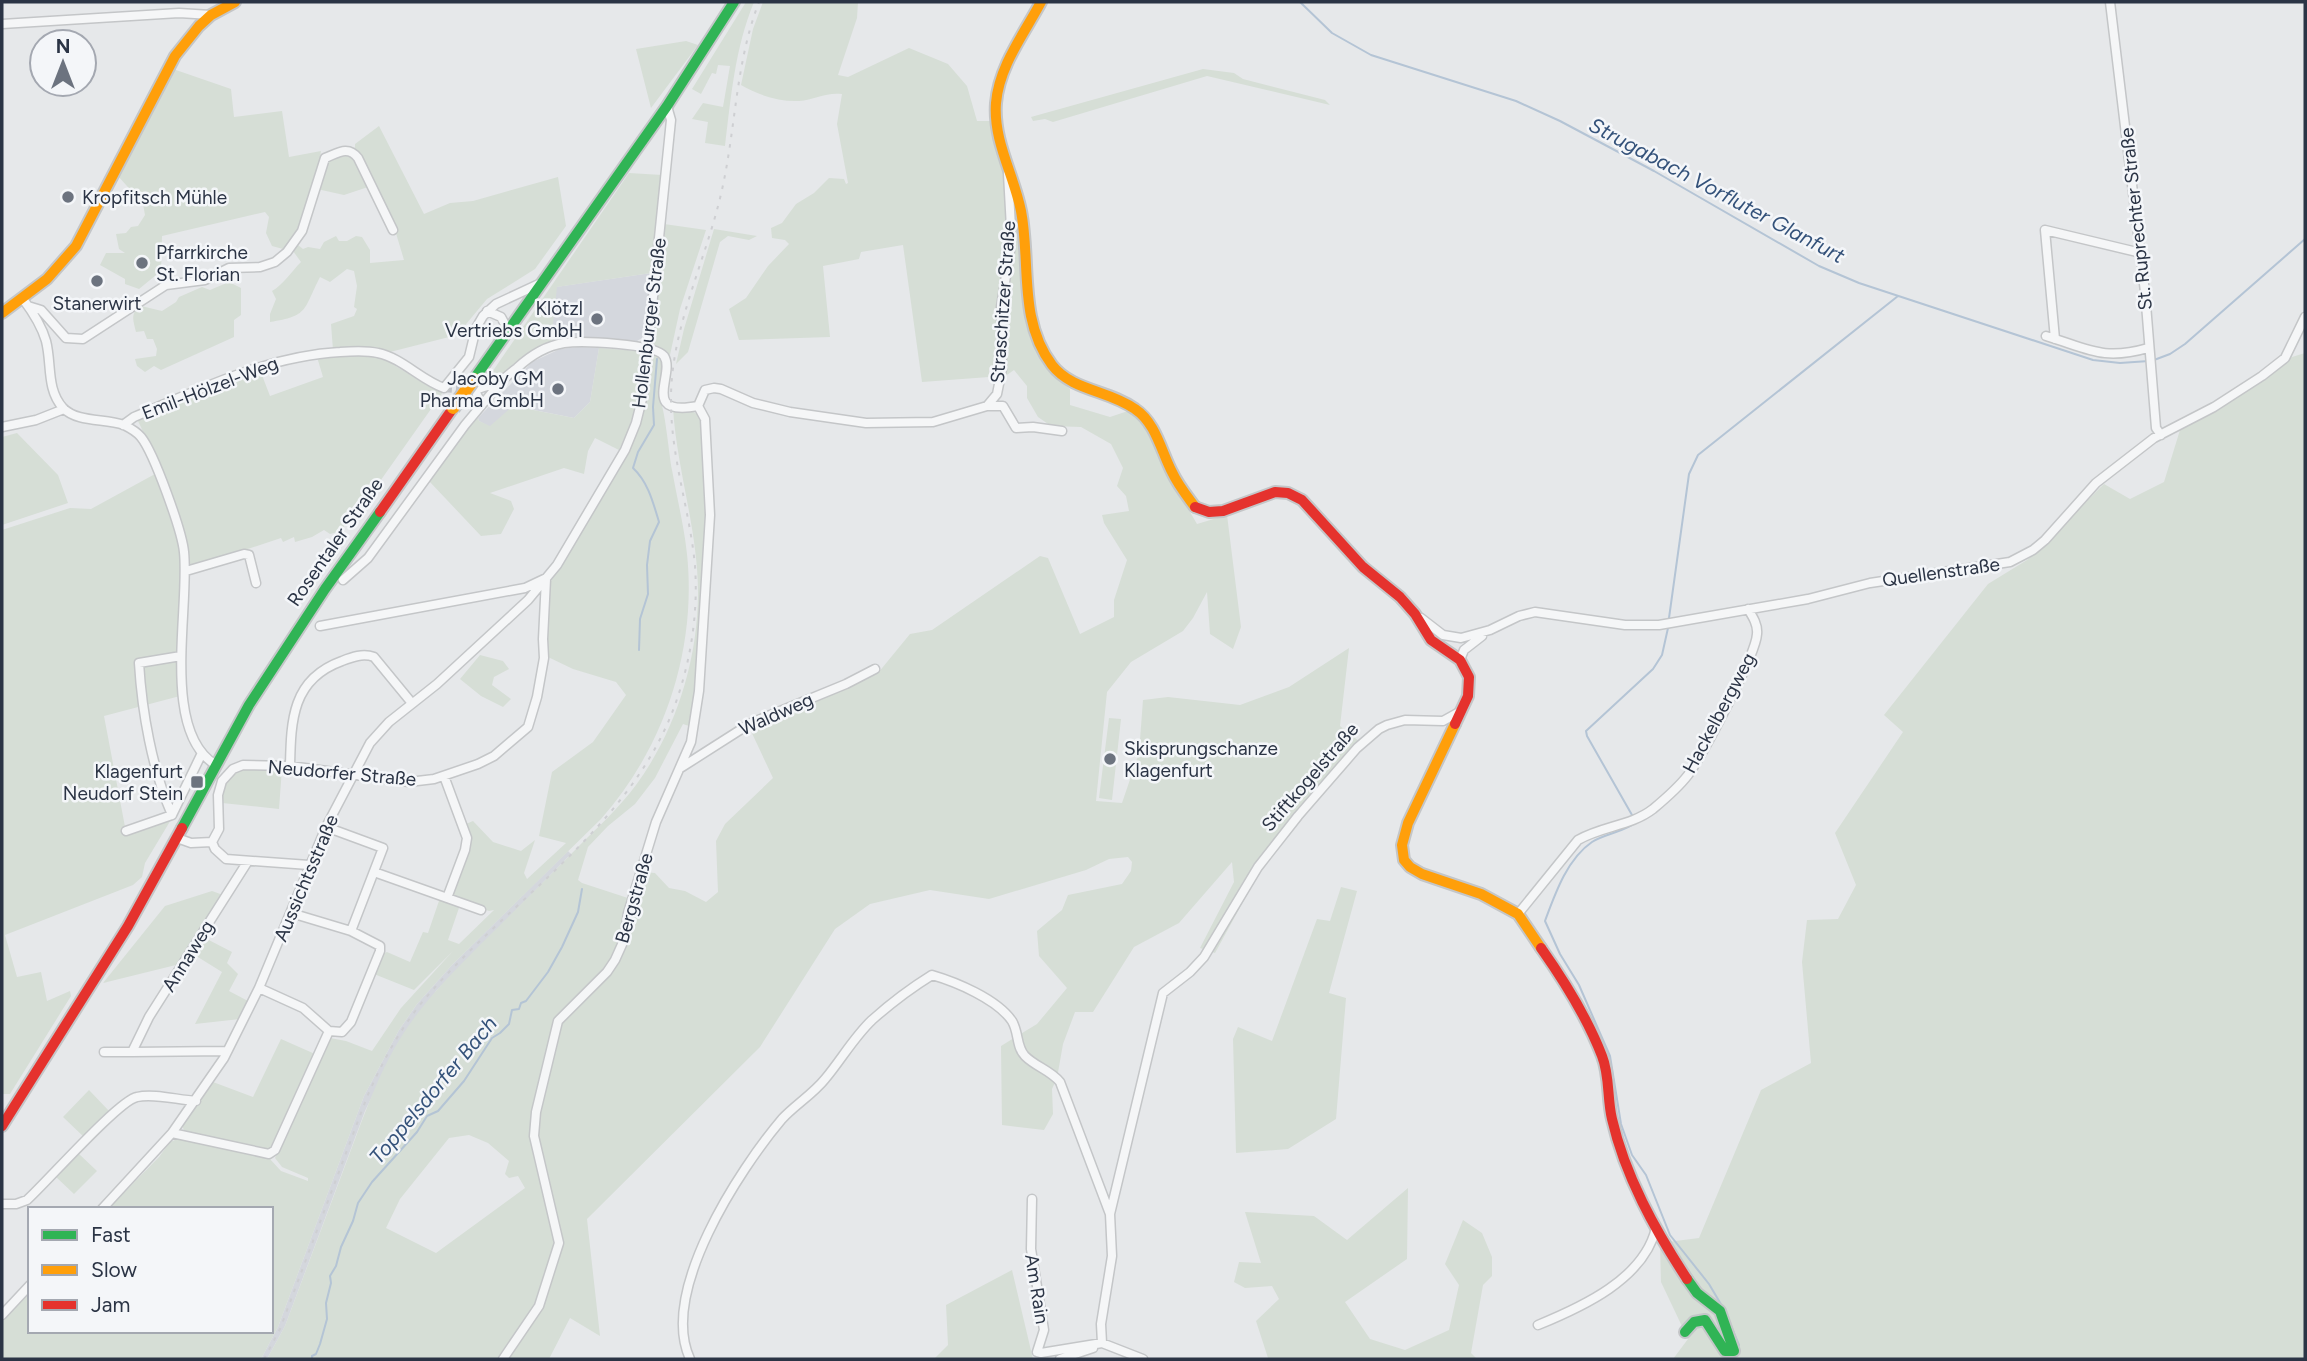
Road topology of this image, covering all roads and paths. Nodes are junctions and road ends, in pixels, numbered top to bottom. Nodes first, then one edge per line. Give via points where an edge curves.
1 (235, 2) edge
2 (734, 2) edge
3 (1041, 2) edge
4 (2110, 2) edge
5 (211, 15) junction
6 (2, 24) edge
7 (667, 106) junction
8 (1007, 164) junction
9 (393, 230) dead end
10 (2141, 253) junction
11 (542, 282) junction
12 (25, 302) junction
13 (487, 311) junction
14 (2, 313) edge
15 (2305, 317) edge
16 (509, 330) junction
17 (647, 348) junction
18 (2148, 350) junction
19 (501, 381) junction
20 (474, 384) junction
21 (997, 394) junction
22 (481, 404) junction
23 (698, 406) junction
24 (987, 406) junction
25 (1003, 406) junction
26 (64, 409) junction
27 (123, 425) junction
28 (2, 427) edge
29 (1062, 430) dead end
30 (2161, 435) junction
31 (186, 571) junction
32 (546, 578) junction
33 (343, 580) dead end
34 (256, 583) dead end
35 (1748, 609) junction
36 (1415, 614) junction
37 (320, 626) dead end
38 (1490, 631) junction
39 (181, 656) junction
40 (1460, 660) junction
41 (875, 669) dead end
42 (411, 702) junction
43 (1462, 710) junction
44 (201, 755) junction
45 (216, 765) junction
46 (290, 766) junction
47 (682, 767) junction
48 (352, 775) junction
49 (444, 776) junction
50 (172, 815) junction
51 (326, 827) junction
52 (126, 831) dead end
53 (177, 838) junction
54 (212, 842) junction
55 (248, 861) junction
56 (309, 865) junction
57 (374, 872) junction
58 (447, 898) junction
59 (1521, 909) junction
60 (481, 910) dead end
61 (290, 912) junction
62 (351, 931) junction
63 (259, 988) junction
64 (329, 1031) junction
65 (227, 1051) junction
66 (104, 1052) dead end
67 (132, 1052) junction
68 (196, 1101) junction
69 (2, 1126) edge
70 (172, 1133) junction
71 (1031, 1199) dead end
72 (2, 1204) edge
73 (104, 1207) edge
74 (1110, 1213) junction
75 (1656, 1228) junction
76 (28, 1287) edge
77 (2, 1315) edge
78 (1538, 1325) dead end
79 (1685, 1332) dead end
80 (1102, 1343) junction
81 (503, 1359) edge
82 (690, 1359) edge
83 (1060, 1359) edge
84 (1143, 1359) edge

1 - 5 street
2 - 7 street, Rosentaler Straße
3 - 8 street via 1015,46 999,86 997,124
4 - 10 street, St. Ruprechter Straße
5 - 6 street
5 - 12 street via 176,56 76,246
7 - 11 street, Rosentaler Straße
7 - 17 street, Hollenburger Straße via 671,120
8 - 21 street, Straschitzer Straße via 1010,251 1000,307 1002,369
8 - 36 street via 1022,213 1027,302 1052,365 1071,381 1137,410 1196,509 1220,511 1268,493 1293,492 1363,567 1395,591
9 - 12 street via 358,158 344,150 325,158 302,231 275,262 229,268 205,280 166,285 83,339 66,338 41,310
10 - 18 street, St. Ruprechter Straße
10 - 18 street via 2045,230 2051,338 2110,355
11 - 13 street
11 - 16 street, Rosentaler Straße
12 - 14 street
12 - 26 street via 45,338 51,382
13 - 16 street via 501,317
13 - 27 street, Emil-Hölzel-Weg via 476,328 470,357 444,388 376,352 310,354 236,375 134,416
15 - 30 street, Quellenstraße via 2285,358 2214,407
16 - 20 street, Rosentaler Straße
17 - 19 street via 576,342 553,346 529,357
17 - 23 street via 666,359 664,398 678,407
17 - 32 street, Hollenburger Straße via 643,395 625,450
18 - 30 street, St. Ruprechter Straße via 2156,428
19 - 20 street
19 - 22 street
20 - 22 street
20 - 45 street, Rosentaler Straße, bridge via 288,645
21 - 24 street, Straschitzer Straße
21 - 25 street
22 - 33 street via 368,558
23 - 24 street, Straschitzer Straße via 705,390 713,388 790,412 866,423 933,422
23 - 47 street, Bergstraße via 706,430 709,527 699,691
24 - 25 street
25 - 29 street via 1016,429
26 - 27 street, Emil-Hölzel-Weg
26 - 28 street
27 - 31 street via 140,435 148,449 181,534
30 - 35 street, Quellenstraße via 2096,483 2039,545 2010,562 1870,583
31 - 34 street via 249,555
31 - 39 street
32 - 37 street via 525,588
32 - 42 street, Aussichtsstraße via 478,647
32 - 49 street, Neudorfer Straße via 544,658 531,720 524,732 494,756
35 - 38 street, Quellenstraße via 1659,625 1625,625 1535,612
35 - 59 street, Hackelbergweg via 1756,625 1756,642 1688,775 1642,816 1578,840
36 - 38 street, Quellenstraße via 1450,637 1467,638
36 - 40 street via 1431,640
38 - 40 street, Quellenstraße via 1464,650
39 - 44 street via 186,715
39 - 50 street via 139,663 142,707
40 - 43 street via 1468,671 1469,687
41 - 47 street, Waldweg via 751,723
42 - 46 street via 374,657 361,655 330,667 307,684 300,697 292,720
42 - 48 street, Aussichtsstraße via 377,733
43 - 59 street via 1412,814 1402,856 1422,874
43 - 74 street, Stiftkogelstraße via 1443,721 1405,720 1387,725 1357,748 1258,867 1204,957 1163,993
44 - 45 street
44 - 50 street
45 - 53 street, Rosentaler Straße
46 - 48 street, Neudorfer Straße
46 - 54 street, Neudorfer Straße via 243,765 226,775 218,795 219,829
47 - 81 street, Bergstraße via 656,822 615,960 558,1021 534,1136 559,1242 539,1306
48 - 49 street, Neudorfer Straße via 409,782
48 - 51 street, Aussichtsstraße
49 - 58 street via 467,838
50 - 52 street
51 - 56 street, Aussichtsstraße
51 - 57 street via 383,848
53 - 54 street via 191,844
53 - 69 street, Rosentaler Straße via 115,948
54 - 55 street via 221,856
55 - 56 street
55 - 67 street, Annaweg via 149,1017
56 - 61 street, Aussichtsstraße
57 - 58 street
57 - 62 street
58 - 60 street
59 - 75 street via 1599,1047 1615,1135
61 - 62 street
61 - 63 street, Aussichtsstraße
62 - 64 street via 380,946 380,951 346,1030
63 - 64 street via 303,1008
63 - 65 street, Aussichtsstraße
64 - 70 street via 275,1150 269,1154
65 - 67 street
65 - 68 street, Aussichtsstraße
66 - 67 street
68 - 70 street, Aussichtsstraße
68 - 72 street via 130,1099 27,1200
70 - 73 street, Aussichtsstraße
71 - 80 street, Am Rain via 1031,1249 1044,1330 1037,1352
74 - 80 street, Stiftkogelstraße via 1112,1256
74 - 82 street, Stiftkogelstraße via 1060,1082 1020,1050 1014,1023 1004,1011 965,987 932,975 871,1021 824,1081 783,1118 744,1170 708,1229 692,1276 681,1320
75 - 78 street via 1652,1244 1606,1292
75 - 79 street via 1697,1293 1720,1311 1734,1351 1725,1351 1705,1320 1694,1322
76 - 77 street
80 - 83 street
80 - 84 street

